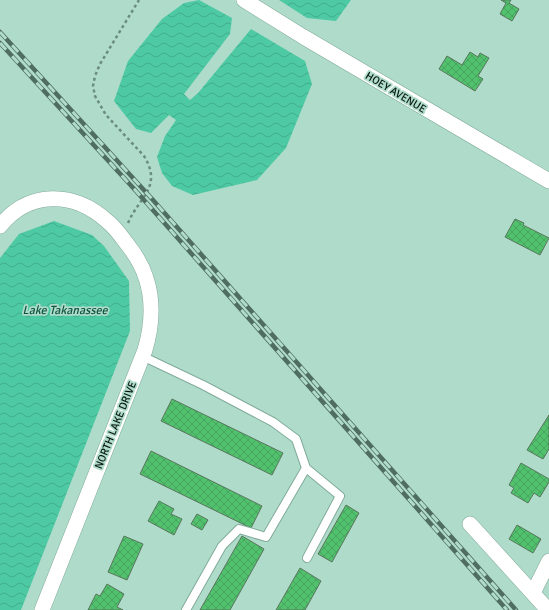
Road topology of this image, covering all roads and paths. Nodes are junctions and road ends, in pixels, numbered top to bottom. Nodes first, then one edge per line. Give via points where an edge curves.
1 (139, 0) edge
2 (244, 0) edge
3 (549, 181) edge
4 (0, 226) edge
5 (124, 240) junction
6 (142, 356) junction
7 (306, 468) junction
8 (470, 524) dead end
9 (306, 558) dead end
10 (549, 561) edge
11 (533, 593) junction
12 (42, 610) edge
13 (186, 610) edge
14 (548, 610) edge

1 - 5 path via 100,64 93,86 102,110 144,156 150,171 149,190 131,216
2 - 3 street, HOEY AVENUE
4 - 5 street, NORTH LAKE DRIVE via 12,213 26,204 55,198 69,200 92,209 112,225
5 - 6 street, NORTH LAKE DRIVE via 141,266 151,295 151,326
6 - 7 lane via 273,422 296,439
6 - 12 street, NORTH LAKE DRIVE
7 - 9 lane via 340,496
7 - 13 lane via 266,537 239,529 222,546
8 - 11 street
10 - 11 street
11 - 14 street

